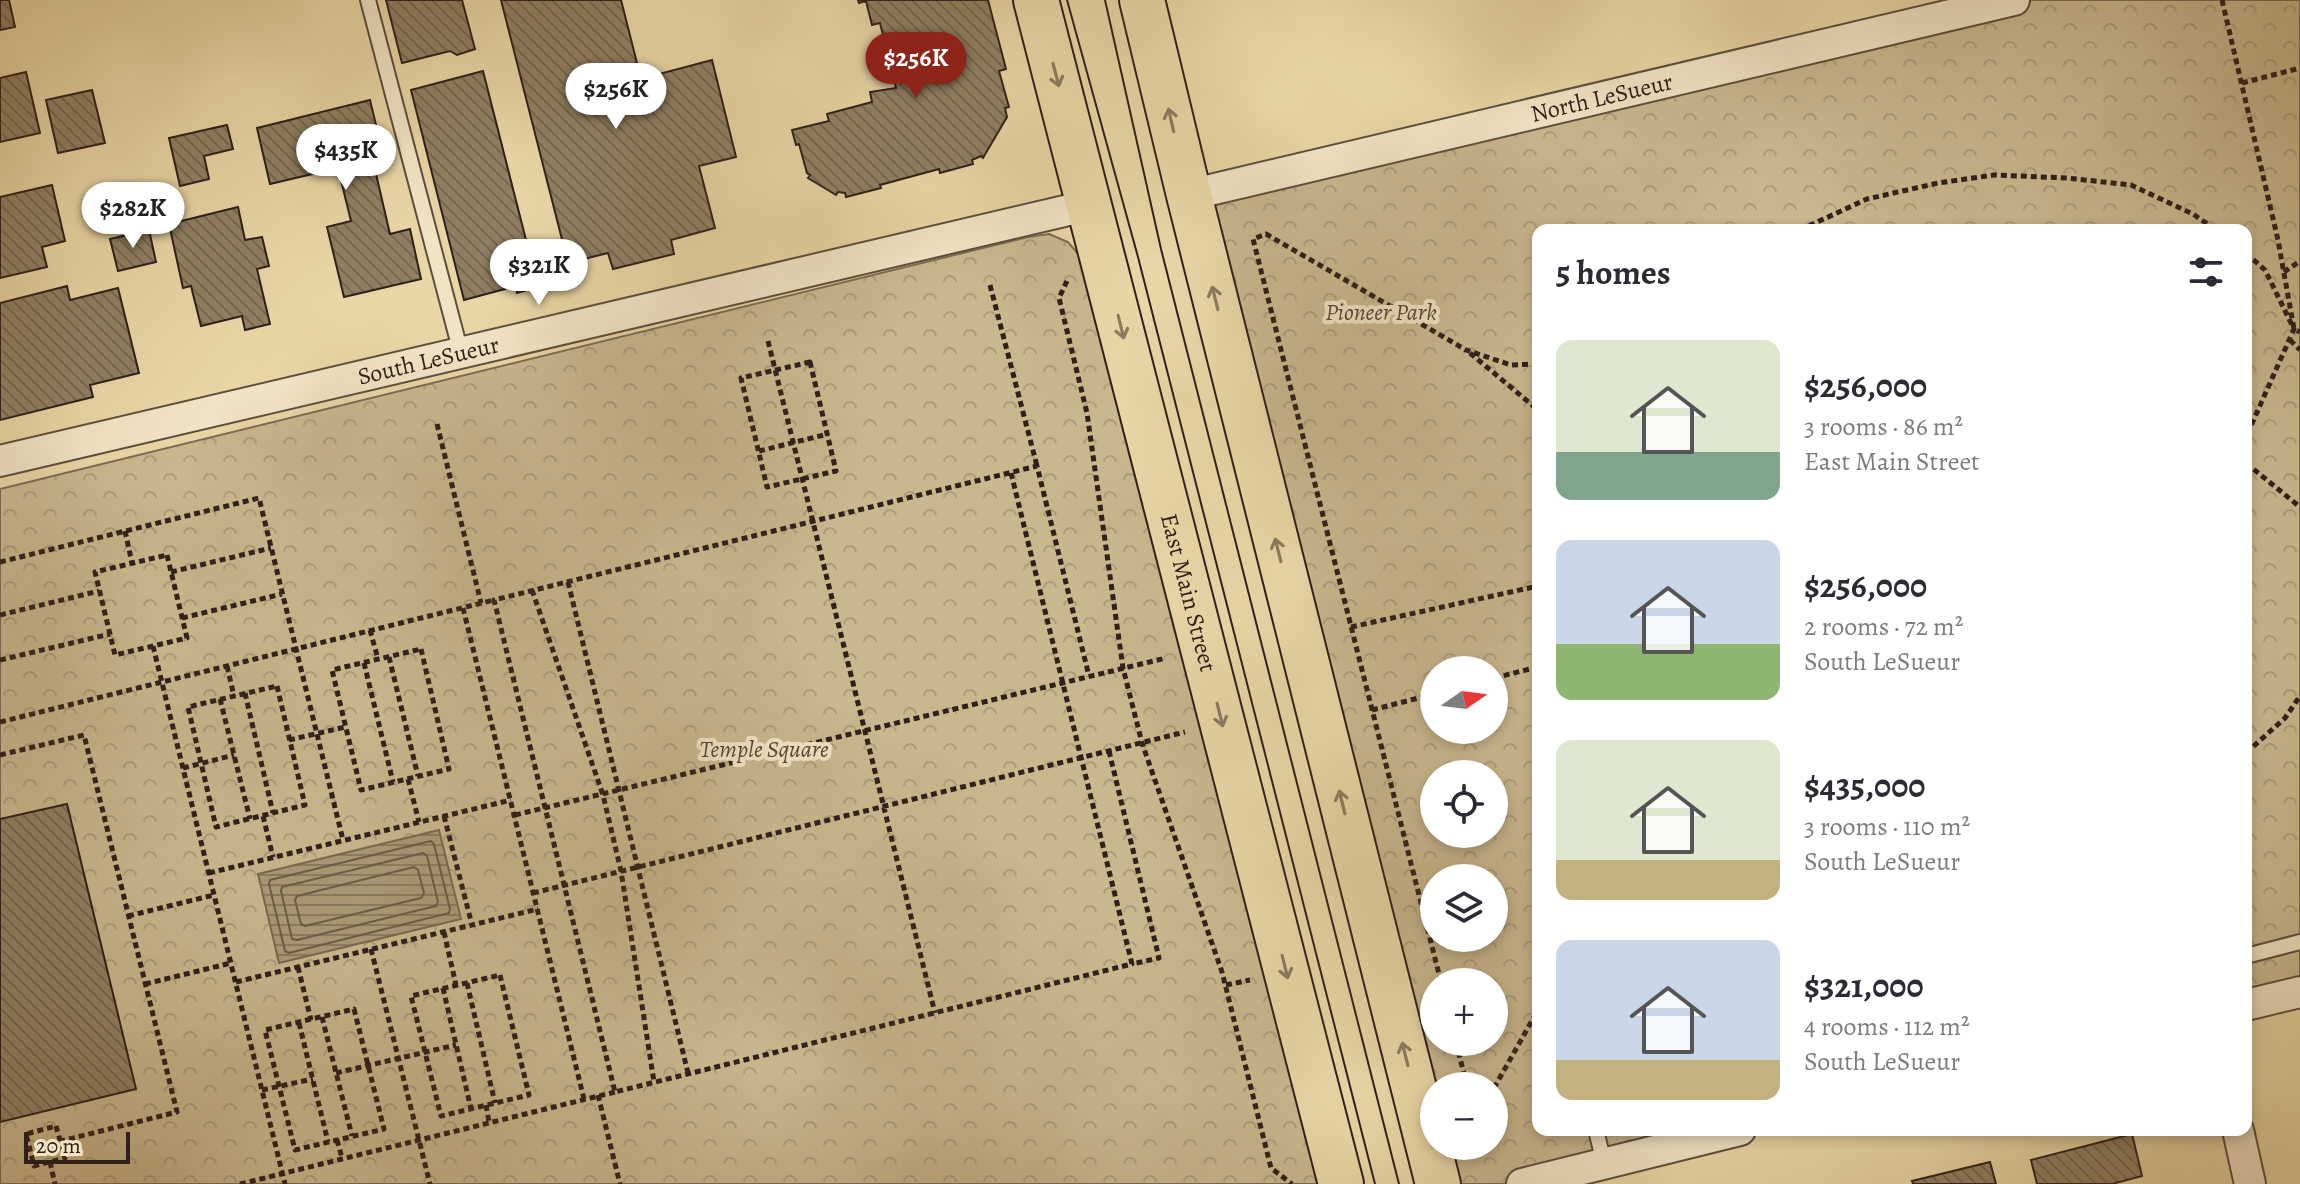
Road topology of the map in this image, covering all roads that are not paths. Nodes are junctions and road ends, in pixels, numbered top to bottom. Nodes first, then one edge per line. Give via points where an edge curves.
1 (368, 0) edge
2 (1036, 0) edge
3 (1142, 0) edge
4 (2014, 0) edge
5 (1189, 195) junction
6 (1090, 205) junction
7 (461, 353) junction
8 (0, 461) edge
9 (2300, 942) edge
10 (2252, 954) edge
11 (2300, 992) edge
12 (2252, 1004) edge
13 (1597, 1136) edge
14 (1715, 1136) edge
15 (2239, 1136) edge
16 (1604, 1163) junction
17 (1341, 1184) edge
18 (1438, 1184) edge
19 (1522, 1184) edge
20 (2250, 1184) edge

1 - 7 lane
2 -> 6 main road, East Main Street
5 -> 3 main road
4 - 5 street, North LeSueur
18 -> 5 main road
6 - 7 street, South LeSueur
6 -> 17 main road, East Main Street
7 - 8 street, South LeSueur
9 - 10 lane
11 - 12 street
13 - 16 lane
14 - 16 street
15 - 20 street
16 - 19 street

